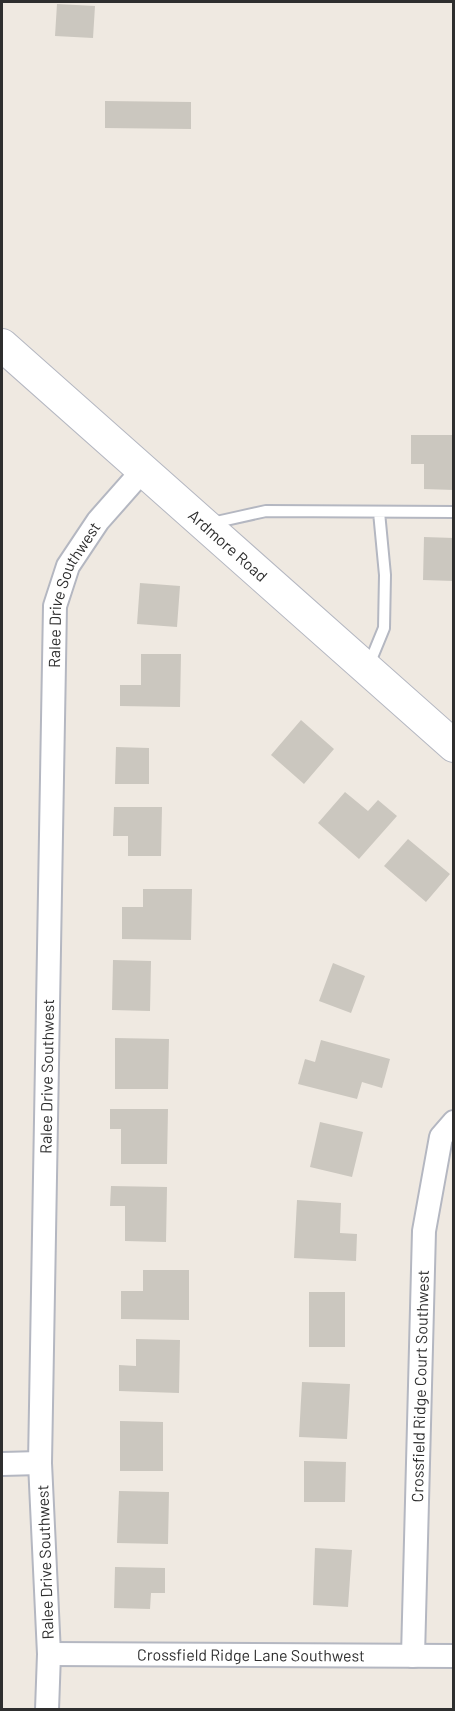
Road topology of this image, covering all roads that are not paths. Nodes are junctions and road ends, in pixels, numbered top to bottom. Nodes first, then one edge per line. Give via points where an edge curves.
1 (2, 345) edge
2 (143, 470) junction
3 (380, 512) junction
4 (453, 512) edge
5 (202, 525) junction
6 (367, 670) junction
7 (453, 746) edge
8 (453, 1122) edge
9 (40, 1463) junction
10 (2, 1464) edge
11 (49, 1654) junction
12 (413, 1656) junction
13 (453, 1656) edge
14 (47, 1710) edge

1 - 2 street, Ardmore Road
2 - 5 street, Ardmore Road
2 - 9 street, Ralee Drive Southwest via 98,520 68,566 55,606
3 - 4 lane
3 - 5 lane via 266,511
3 - 6 lane via 384,628
5 - 6 street, Ardmore Road
6 - 7 street, Ardmore Road
8 - 12 street, Crossfield Ridge Court Southwest via 441,1137 424,1231
9 - 10 street
9 - 11 street, Ralee Drive Southwest
11 - 12 street, Crossfield Ridge Lane Southwest
11 - 14 street, Ralee Drive Southwest
12 - 13 street, Crossfield Ridge Lane Southwest

